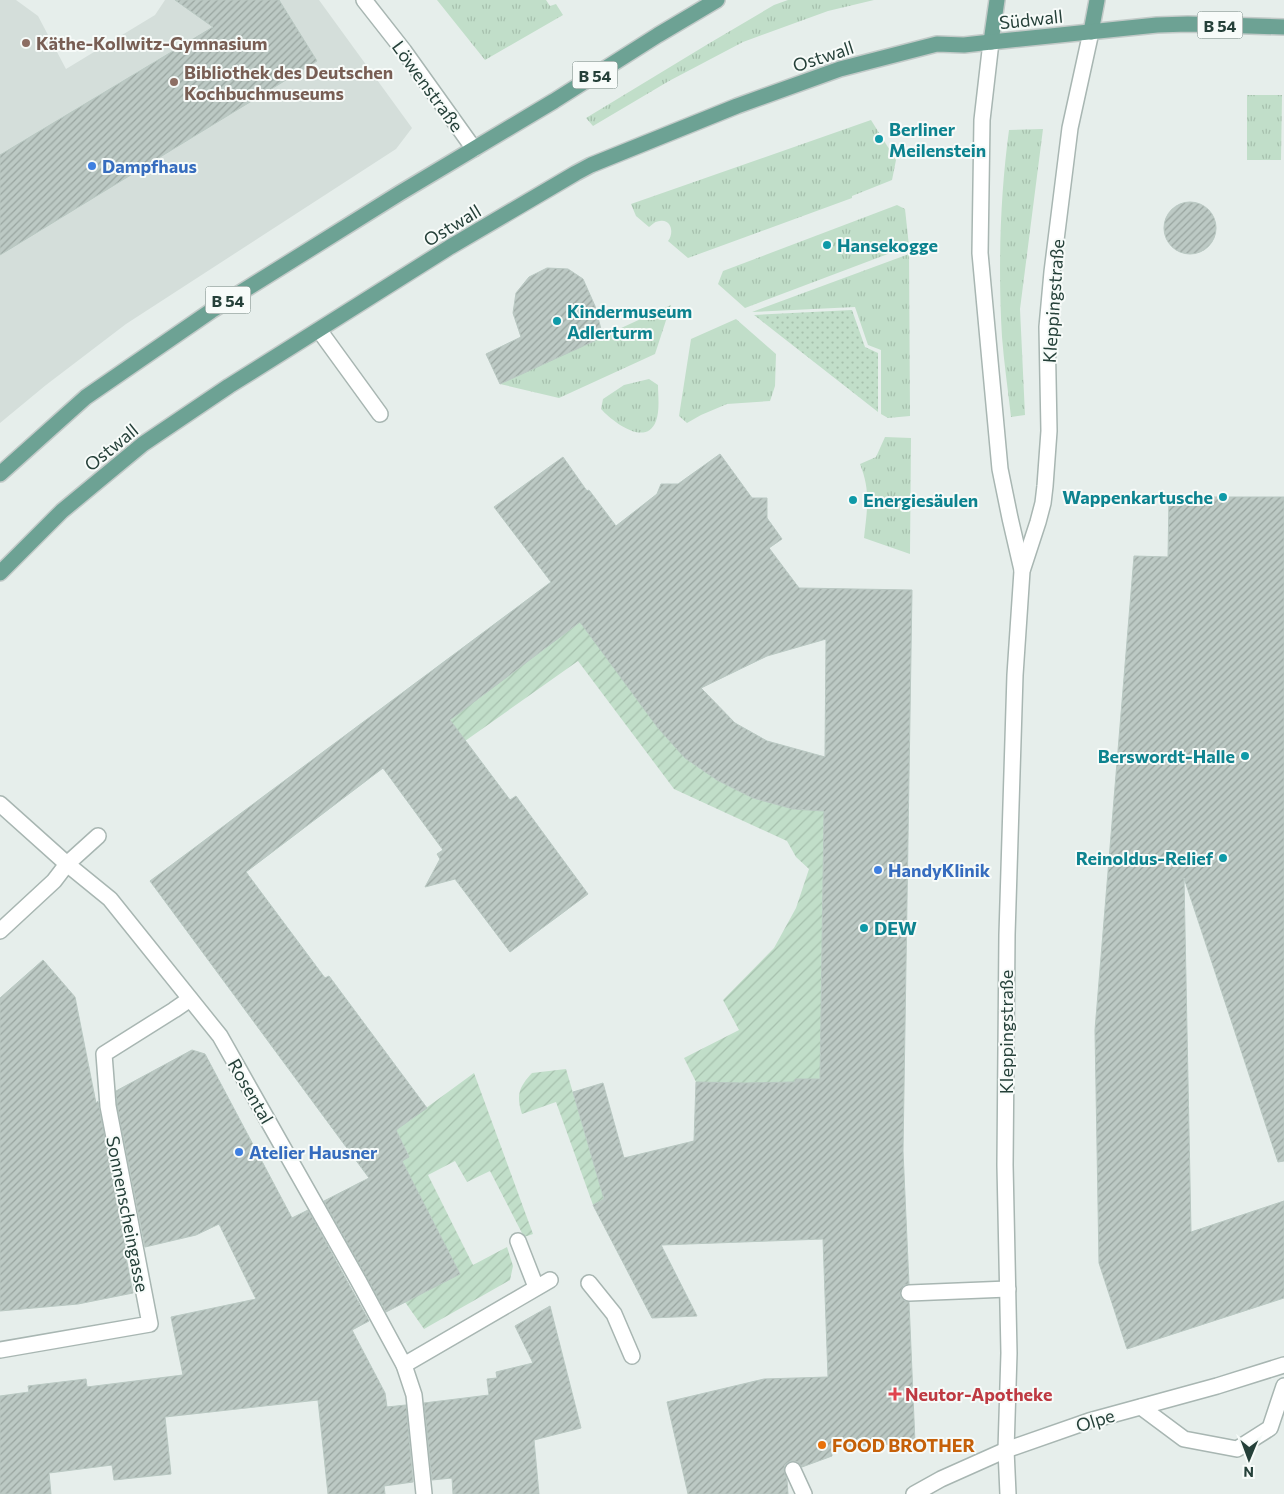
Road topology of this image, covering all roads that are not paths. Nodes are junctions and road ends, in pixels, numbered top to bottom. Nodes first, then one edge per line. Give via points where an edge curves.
1 (364, 0) edge
2 (717, 0) edge
3 (996, 0) edge
4 (1097, 0) edge
5 (1284, 27) edge
6 (1091, 32) junction
7 (991, 42) junction
8 (474, 150) junction
9 (319, 330) junction
10 (380, 414) dead end
11 (0, 474) edge
12 (1022, 571) junction
13 (0, 573) edge
14 (0, 804) edge
15 (98, 836) dead end
16 (66, 864) junction
17 (0, 931) edge
18 (190, 999) junction
19 (518, 1241) dead end
20 (589, 1283) dead end
21 (1008, 1289) junction
22 (909, 1293) dead end
23 (0, 1350) edge
24 (632, 1356) dead end
25 (404, 1365) junction
26 (1284, 1365) edge
27 (1284, 1386) edge
28 (1141, 1407) junction
29 (1006, 1450) junction
30 (793, 1470) dead end
31 (424, 1494) edge
32 (804, 1494) edge
33 (914, 1494) edge
34 (1008, 1494) edge

1 - 8 street, Löwenstraße
2 - 8 main road, B 54
3 - 7 main road
4 - 6 main road
5 - 6 main road, Südwall / B 54 via 1157,24
6 - 7 main road, Südwall / B 54
6 - 12 street, Kleppingstraße via 1070,128 1052,272 1047,327 1049,431 1043,503
7 - 9 main road, Ostwall / B 54 via 937,44 840,70 737,106 591,165 450,247
7 - 12 street, Kleppingstraße via 982,120 980,253 1000,469
8 - 11 main road, B 54 via 211,311 86,397
9 - 10 street
9 - 13 main road, Ostwall / B 54 via 143,444 62,511
12 - 21 street, Kleppingstraße via 1015,675 1007,936 1005,1165
14 - 16 street, Rosental
15 - 16 street
16 - 17 street via 54,881
16 - 18 street, Rosental via 110,899
18 - 23 street, Sonnenscheingasse via 104,1054 108,1106 150,1324
18 - 25 street, Rosental via 220,1036
19 - 25 street via 543,1284
20 - 24 street via 614,1314
21 - 22 street
21 - 29 street, Kleppingstraße
25 - 31 street, Rosental via 414,1395
26 - 28 street, Olpe
27 - 28 street via 1270,1428 1237,1450 1184,1439
28 - 29 street, Olpe
29 - 33 street, Olpe
29 - 34 street, Kleppingstraße
30 - 32 street

